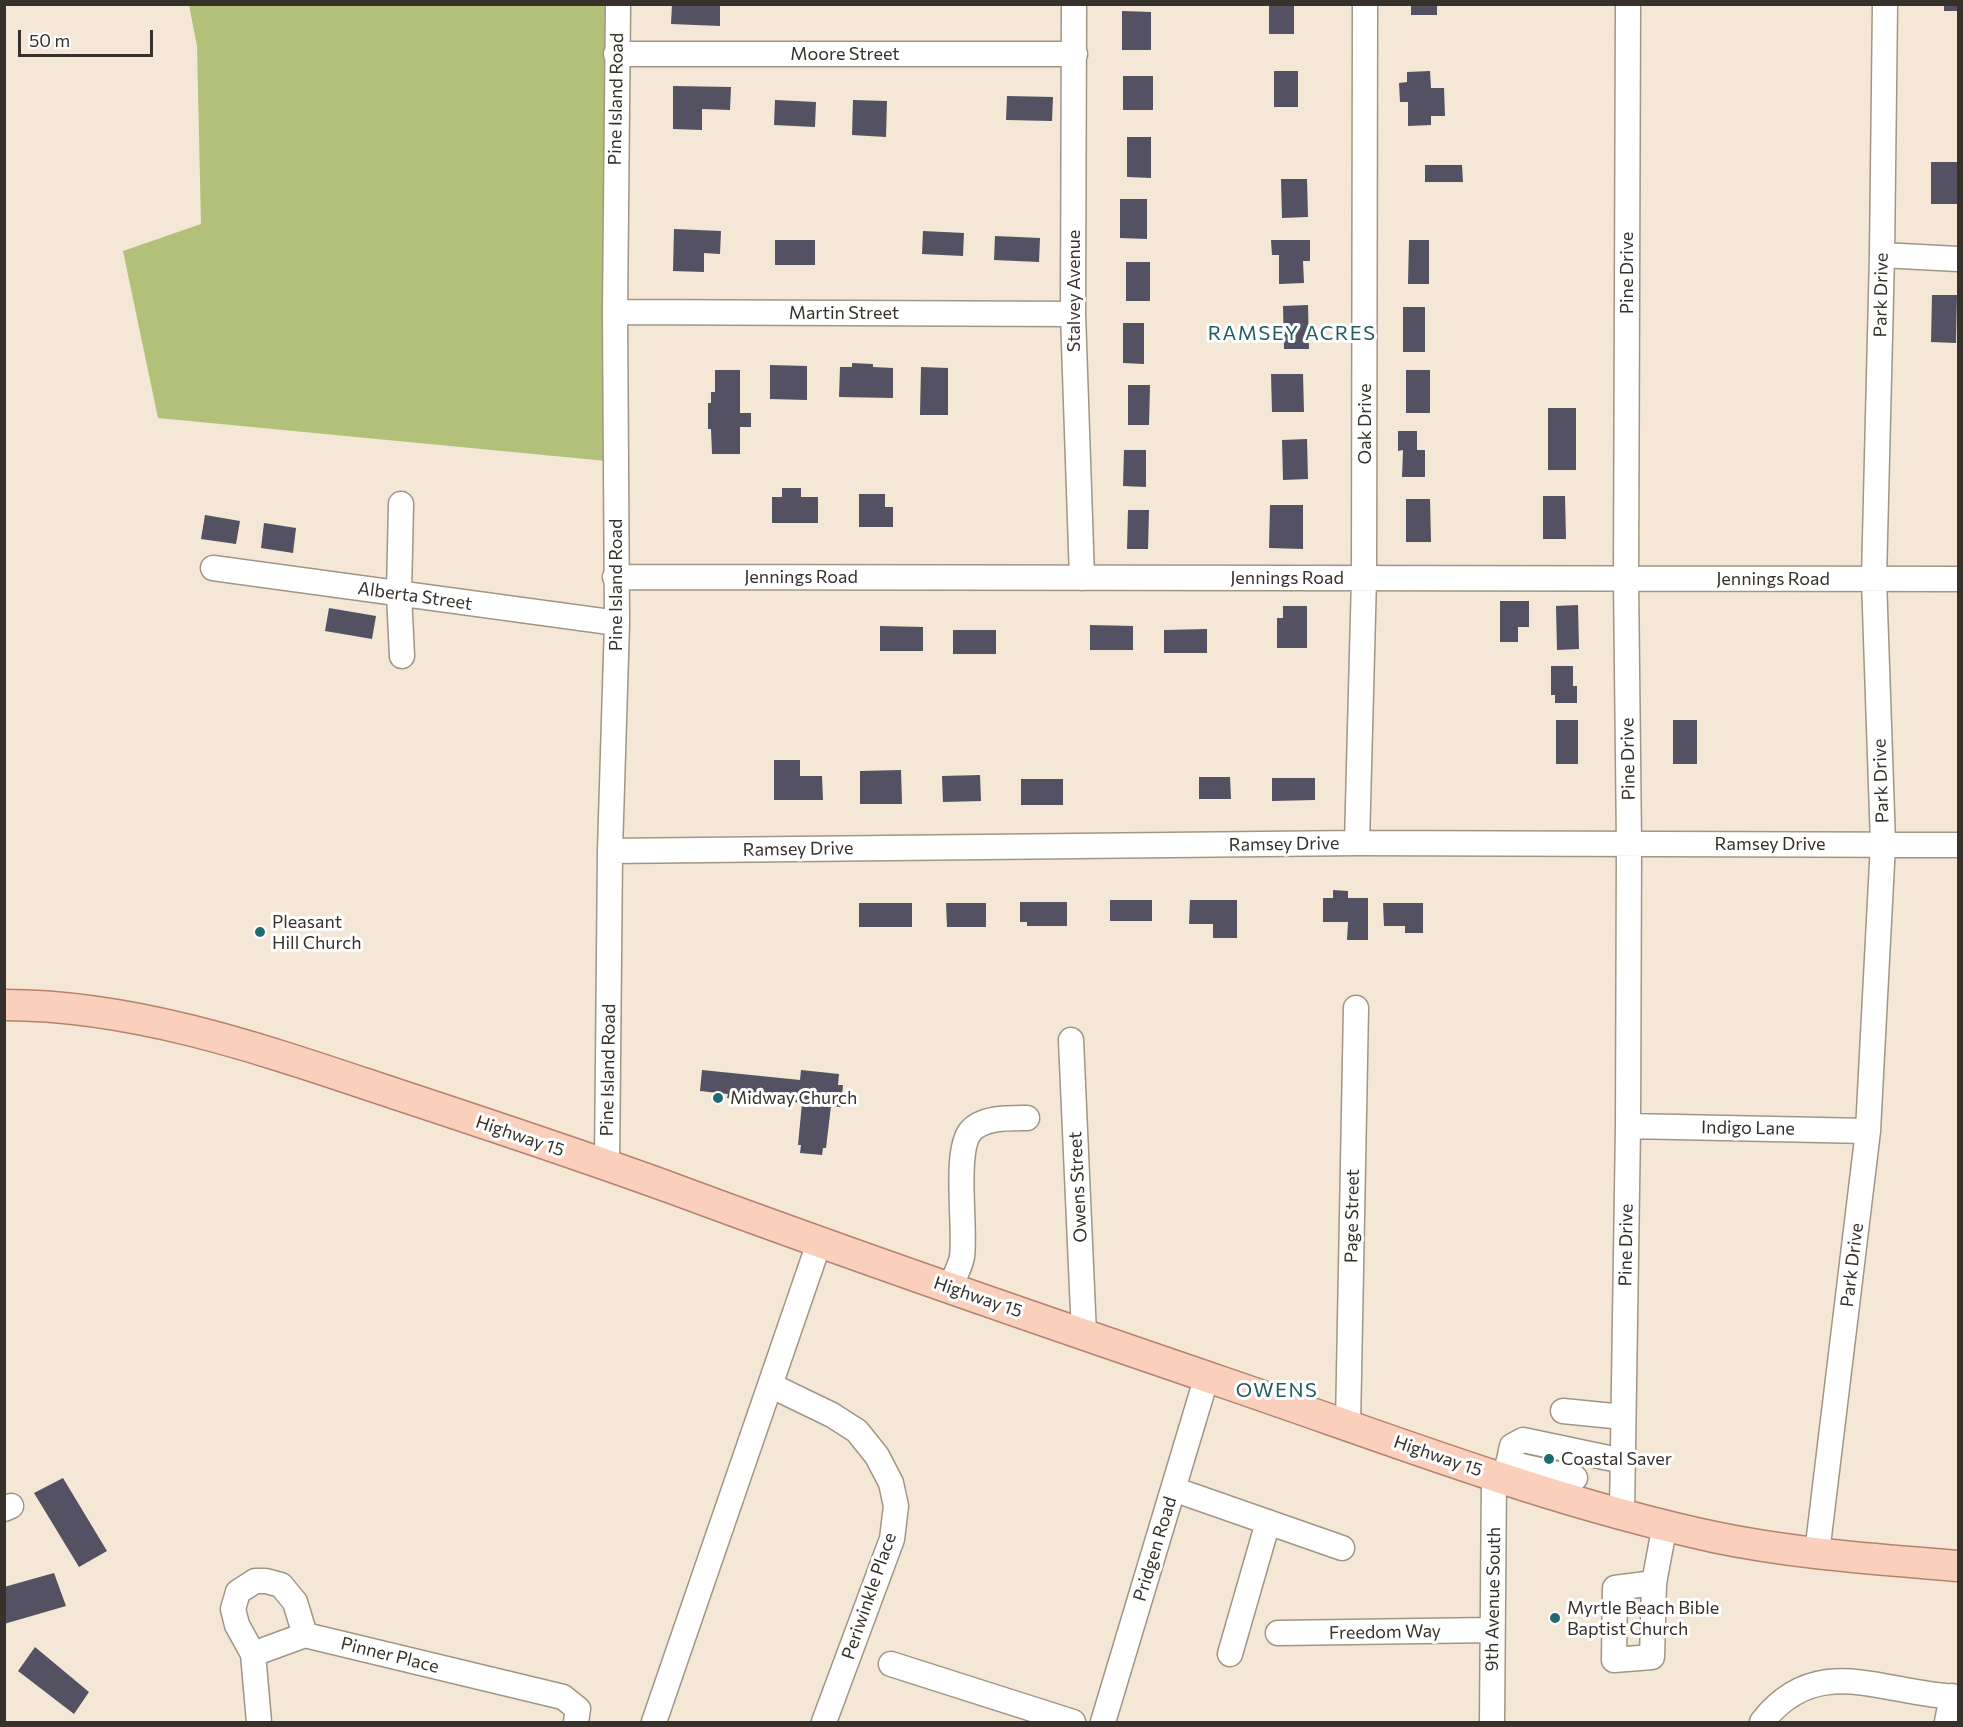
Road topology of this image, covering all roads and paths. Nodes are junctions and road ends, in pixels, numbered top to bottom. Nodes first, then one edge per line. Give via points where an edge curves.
1 (618, 4) edge
2 (1074, 4) edge
3 (1365, 4) edge
4 (1628, 4) edge
5 (1884, 4) edge
6 (616, 54) junction
7 (1075, 54) junction
8 (1882, 255) junction
9 (1959, 259) edge
10 (615, 312) junction
11 (1073, 314) junction
12 (401, 504) dead end
13 (213, 568) dead end
14 (615, 577) junction
15 (1082, 578) junction
16 (1364, 578) junction
17 (1874, 579) junction
18 (1959, 579) edge
19 (1626, 580) junction
20 (399, 594) junction
21 (617, 623) junction
22 (402, 656) dead end
23 (1358, 843) junction
24 (1629, 844) junction
25 (1883, 844) junction
26 (1959, 845) edge
27 (610, 851) junction
28 (4, 1005) edge
29 (1356, 1008) dead end
30 (1071, 1040) dead end
31 (1027, 1118) dead end
32 (1628, 1126) junction
33 (1868, 1131) junction
34 (607, 1165) junction
35 (819, 1243) junction
36 (950, 1287) junction
37 (1084, 1334) junction
38 (1207, 1376) junction
39 (770, 1385) junction
40 (1563, 1411) dead end
41 (1623, 1417) junction
42 (1348, 1425) junction
43 (1578, 1451) junction
44 (1623, 1461) junction
45 (1503, 1472) junction
46 (1173, 1489) junction
47 (1574, 1489) junction
48 (1622, 1514) junction
49 (1268, 1522) junction
50 (1665, 1524) junction
51 (1342, 1548) dead end
52 (1817, 1553) junction
53 (1959, 1566) edge
54 (1654, 1583) dead end
55 (1492, 1630) junction
56 (1278, 1633) dead end
57 (305, 1635) junction
58 (253, 1654) junction
59 (1230, 1654) dead end
60 (891, 1664) dead end
61 (1955, 1696) edge
62 (259, 1722) edge
63 (576, 1722) edge
64 (654, 1722) edge
65 (824, 1722) edge
66 (1073, 1722) edge
67 (1103, 1722) edge
68 (1492, 1722) edge
69 (1762, 1722) edge
70 (1947, 1722) edge

1 - 6 street, Pine Island Road
2 - 7 street, Stalvey Avenue
3 - 16 street, Oak Drive
4 - 19 street, Pine Drive
5 - 8 street, Park Drive
6 - 7 street, Moore Street
6 - 10 street, Pine Island Road
7 - 11 street, Stalvey Avenue
8 - 9 street
8 - 17 street, Park Drive
10 - 11 street, Martin Street
10 - 14 street, Pine Island Road
11 - 15 street, Stalvey Avenue
12 - 20 street
13 - 20 street, Alberta Street
14 - 15 street, Jennings Road
14 - 21 street, Pine Island Road
15 - 16 street, Jennings Road
16 - 19 street, Jennings Road
16 - 23 street, Oak Drive
17 - 18 street, Jennings Road
17 - 19 street, Jennings Road
17 - 25 street, Park Drive
19 - 24 street, Pine Drive
20 - 21 street, Alberta Street
20 - 22 street
21 - 27 street, Pine Island Road
23 - 24 street, Ramsey Drive
23 - 27 street, Ramsey Drive
24 - 25 street, Ramsey Drive
24 - 32 street, Pine Drive
25 - 26 street, Ramsey Drive
25 - 33 street, Park Drive
27 - 34 street, Pine Island Road
28 - 34 main road, Highway 15 via 51,1005 104,1012 251,1045
29 - 42 street, Page Street
30 - 37 street, Owens Street
31 - 36 street via 1001,1118 970,1132 962,1154 962,1258
32 - 33 street, Indigo Lane
32 - 41 street, Pine Drive
33 - 52 street, Park Drive
34 - 35 main road, Highway 15
35 - 36 main road, Highway 15
35 - 39 street
36 - 37 main road, Highway 15
37 - 38 main road, Highway 15
38 - 42 main road, Highway 15
38 - 46 street, Pridgen Road
39 - 64 street
39 - 65 street, Periwinkle Place via 857,1431 877,1456 891,1483 896,1506 892,1539
40 - 41 street
41 - 44 street, Pine Drive
42 - 45 main road, Highway 15
43 - 44 street
43 - 45 street via 1523,1440 1512,1446
43 - 47 street
44 - 48 street, Pine Drive
45 - 47 main road, Highway 15
45 - 55 street, 9th Avenue South
46 - 49 street
46 - 67 street, Pridgen Road
47 - 48 main road, Highway 15
48 - 50 main road, Highway 15
49 - 51 street
49 - 59 street
50 - 52 main road, Highway 15 via 1717,1537
50 - 54 street
52 - 53 main road, Highway 15
55 - 56 street, Freedom Way
55 - 68 street, 9th Avenue South
57 - 58 street
57 - 58 street via 295,1602 281,1585 255,1581 238,1592 233,1609
57 - 63 street, Pinner Place via 563,1697 578,1708
58 - 62 street
60 - 66 street
61 - 69 street via 1846,1680 1806,1686 1781,1702
61 - 70 street

